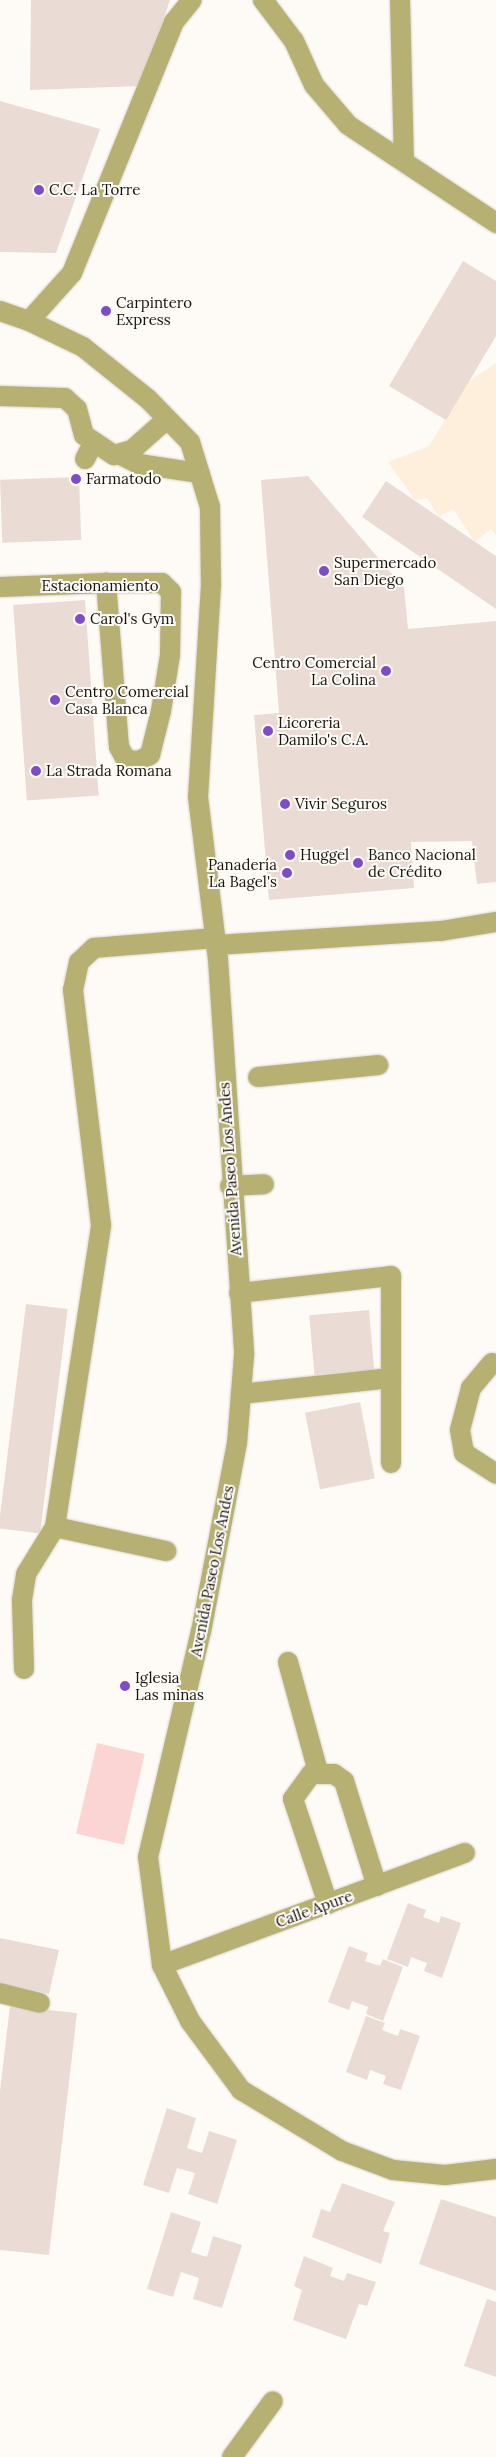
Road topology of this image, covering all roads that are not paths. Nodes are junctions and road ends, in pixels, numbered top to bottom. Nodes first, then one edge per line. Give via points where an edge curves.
1 (192, 0) edge
2 (263, 0) edge
3 (400, 0) edge
4 (404, 159) junction
5 (496, 223) edge
6 (0, 310) edge
7 (29, 321) junction
8 (0, 396) edge
9 (167, 419) junction
10 (121, 455) junction
11 (199, 473) junction
12 (106, 583) junction
13 (0, 587) edge
14 (496, 922) edge
15 (216, 947) junction
16 (378, 1065) dead end
17 (258, 1077) dead end
18 (264, 1184) dead end
19 (230, 1186) junction
20 (239, 1293) junction
21 (492, 1363) dead end
22 (390, 1378) junction
23 (241, 1394) junction
24 (391, 1463) dead end
25 (496, 1474) edge
26 (55, 1527) junction
27 (166, 1551) dead end
28 (288, 1662) dead end
29 (24, 1669) dead end
30 (318, 1772) junction
31 (465, 1853) dead end
32 (377, 1886) junction
33 (328, 1904) junction
34 (162, 1965) junction
35 (0, 1995) edge
36 (40, 2003) dead end
37 (496, 2169) edge
38 (273, 2401) dead end
39 (232, 2457) edge

1 - 7 street via 174,22 72,273
2 - 4 street via 294,41 314,85 348,125
3 - 4 street
4 - 5 street
6 - 7 street, Avenida Paseo Los Andes
7 - 9 street, Avenida Paseo Los Andes via 83,347
8 - 10 street via 65,398 77,409 89,451
9 - 10 street
9 - 11 street, Avenida Paseo Los Andes via 190,442
10 - 11 street via 139,464
11 - 15 street, Avenida Paseo Los Andes via 210,507 211,585 198,797
12 - 12 street, Estacionamiento via 162,583 171,592 170,655 150,755 139,761 126,760 119,747
12 - 13 street, Estacionamiento
14 - 15 street via 441,931
15 - 19 street, Avenida Paseo Los Andes
15 - 26 street via 94,948 79,962 72,990 101,1224
16 - 17 street
18 - 19 street
19 - 20 street, Avenida Paseo Los Andes
20 - 22 street via 391,1276
20 - 23 street, Avenida Paseo Los Andes via 244,1355
21 - 25 street via 471,1388 460,1430 464,1453
22 - 23 street
22 - 24 street
23 - 34 street, Avenida Paseo Los Andes via 237,1443 200,1631 148,1857
26 - 27 street
26 - 29 street via 26,1574 22,1600
28 - 30 street
30 - 32 street via 334,1774 344,1781
30 - 33 street via 301,1784 293,1799
31 - 32 street, Calle Apure
32 - 33 street, Calle Apure
33 - 34 street, Calle Apure
34 - 37 street, Avenida Paseo Los Andes via 190,2022 242,2090 342,2152 393,2170 444,2175
35 - 36 street
38 - 39 street

